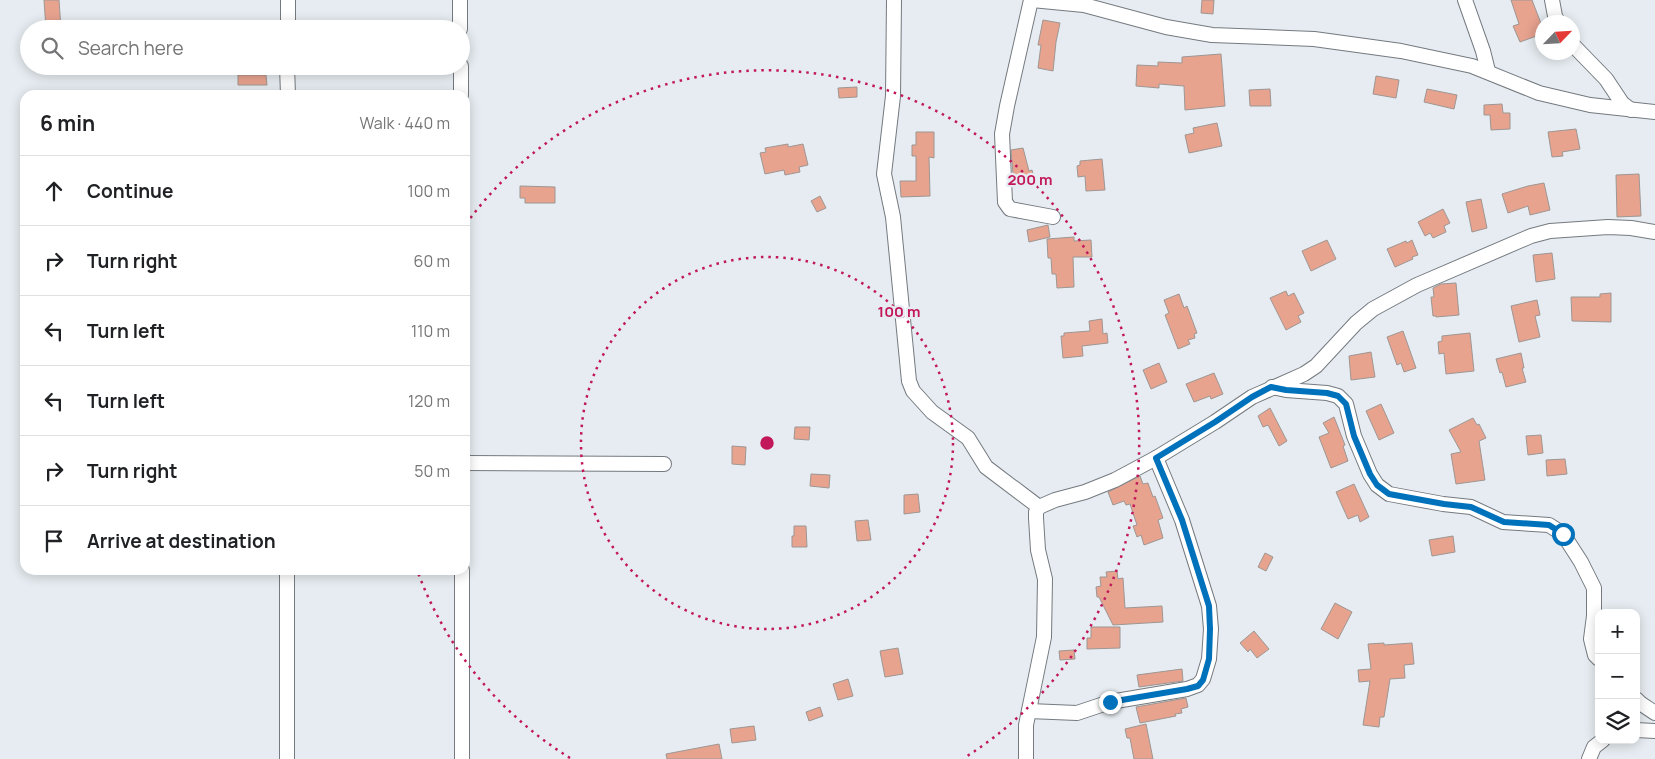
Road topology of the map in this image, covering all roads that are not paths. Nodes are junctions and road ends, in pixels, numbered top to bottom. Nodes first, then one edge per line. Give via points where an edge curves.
1 (288, 0) edge
2 (460, 0) edge
3 (894, 0) edge
4 (1031, 0) edge
5 (1465, 0) edge
6 (1552, 0) edge
7 (1555, 15) edge
8 (288, 20) edge
9 (460, 20) edge
10 (1580, 52) edge
11 (1488, 71) junction
12 (287, 75) edge
13 (461, 75) edge
14 (288, 90) edge
15 (461, 90) edge
16 (1631, 110) junction
17 (1655, 112) edge
18 (1053, 217) dead end
19 (1655, 232) edge
20 (1271, 387) junction
21 (1156, 458) junction
22 (470, 463) edge
23 (664, 464) dead end
24 (1039, 507) junction
25 (287, 575) edge
26 (462, 575) edge
27 (1595, 655) edge
28 (1640, 704) edge
29 (1029, 711) junction
30 (1655, 712) edge
31 (1640, 730) edge
32 (1655, 731) edge
33 (1598, 744) edge
34 (287, 759) edge
35 (462, 759) edge
36 (1026, 759) edge
37 (1589, 759) edge

1 - 8 street
2 - 9 street
3 - 24 street via 893,96 884,174 893,217 909,381 913,391 932,412 968,438 986,467
4 - 11 street via 1084,5 1212,35 1314,39 1401,51
4 - 18 street via 1002,134 1006,202 1010,209
5 - 11 street
6 - 7 street
10 - 16 street
11 - 16 street via 1539,93 1590,105
12 - 14 street
13 - 15 street
16 - 17 street
19 - 20 street via 1608,227 1550,230 1531,236 1417,285 1373,309 1316,366
20 - 21 street
20 - 27 street via 1338,396 1346,404 1354,436 1370,474 1377,485 1389,494 1471,507 1504,522 1549,525 1563,534 1594,588 1591,639
21 - 24 street via 1115,480
21 - 29 street via 1182,520 1209,606 1209,659 1203,680 1198,686 1187,689 1110,702 1077,713
22 - 23 street
24 - 29 street via 1036,518 1038,550 1045,579 1044,637
25 - 34 street
26 - 35 street
28 - 30 street
29 - 36 street
31 - 32 street
33 - 37 street

